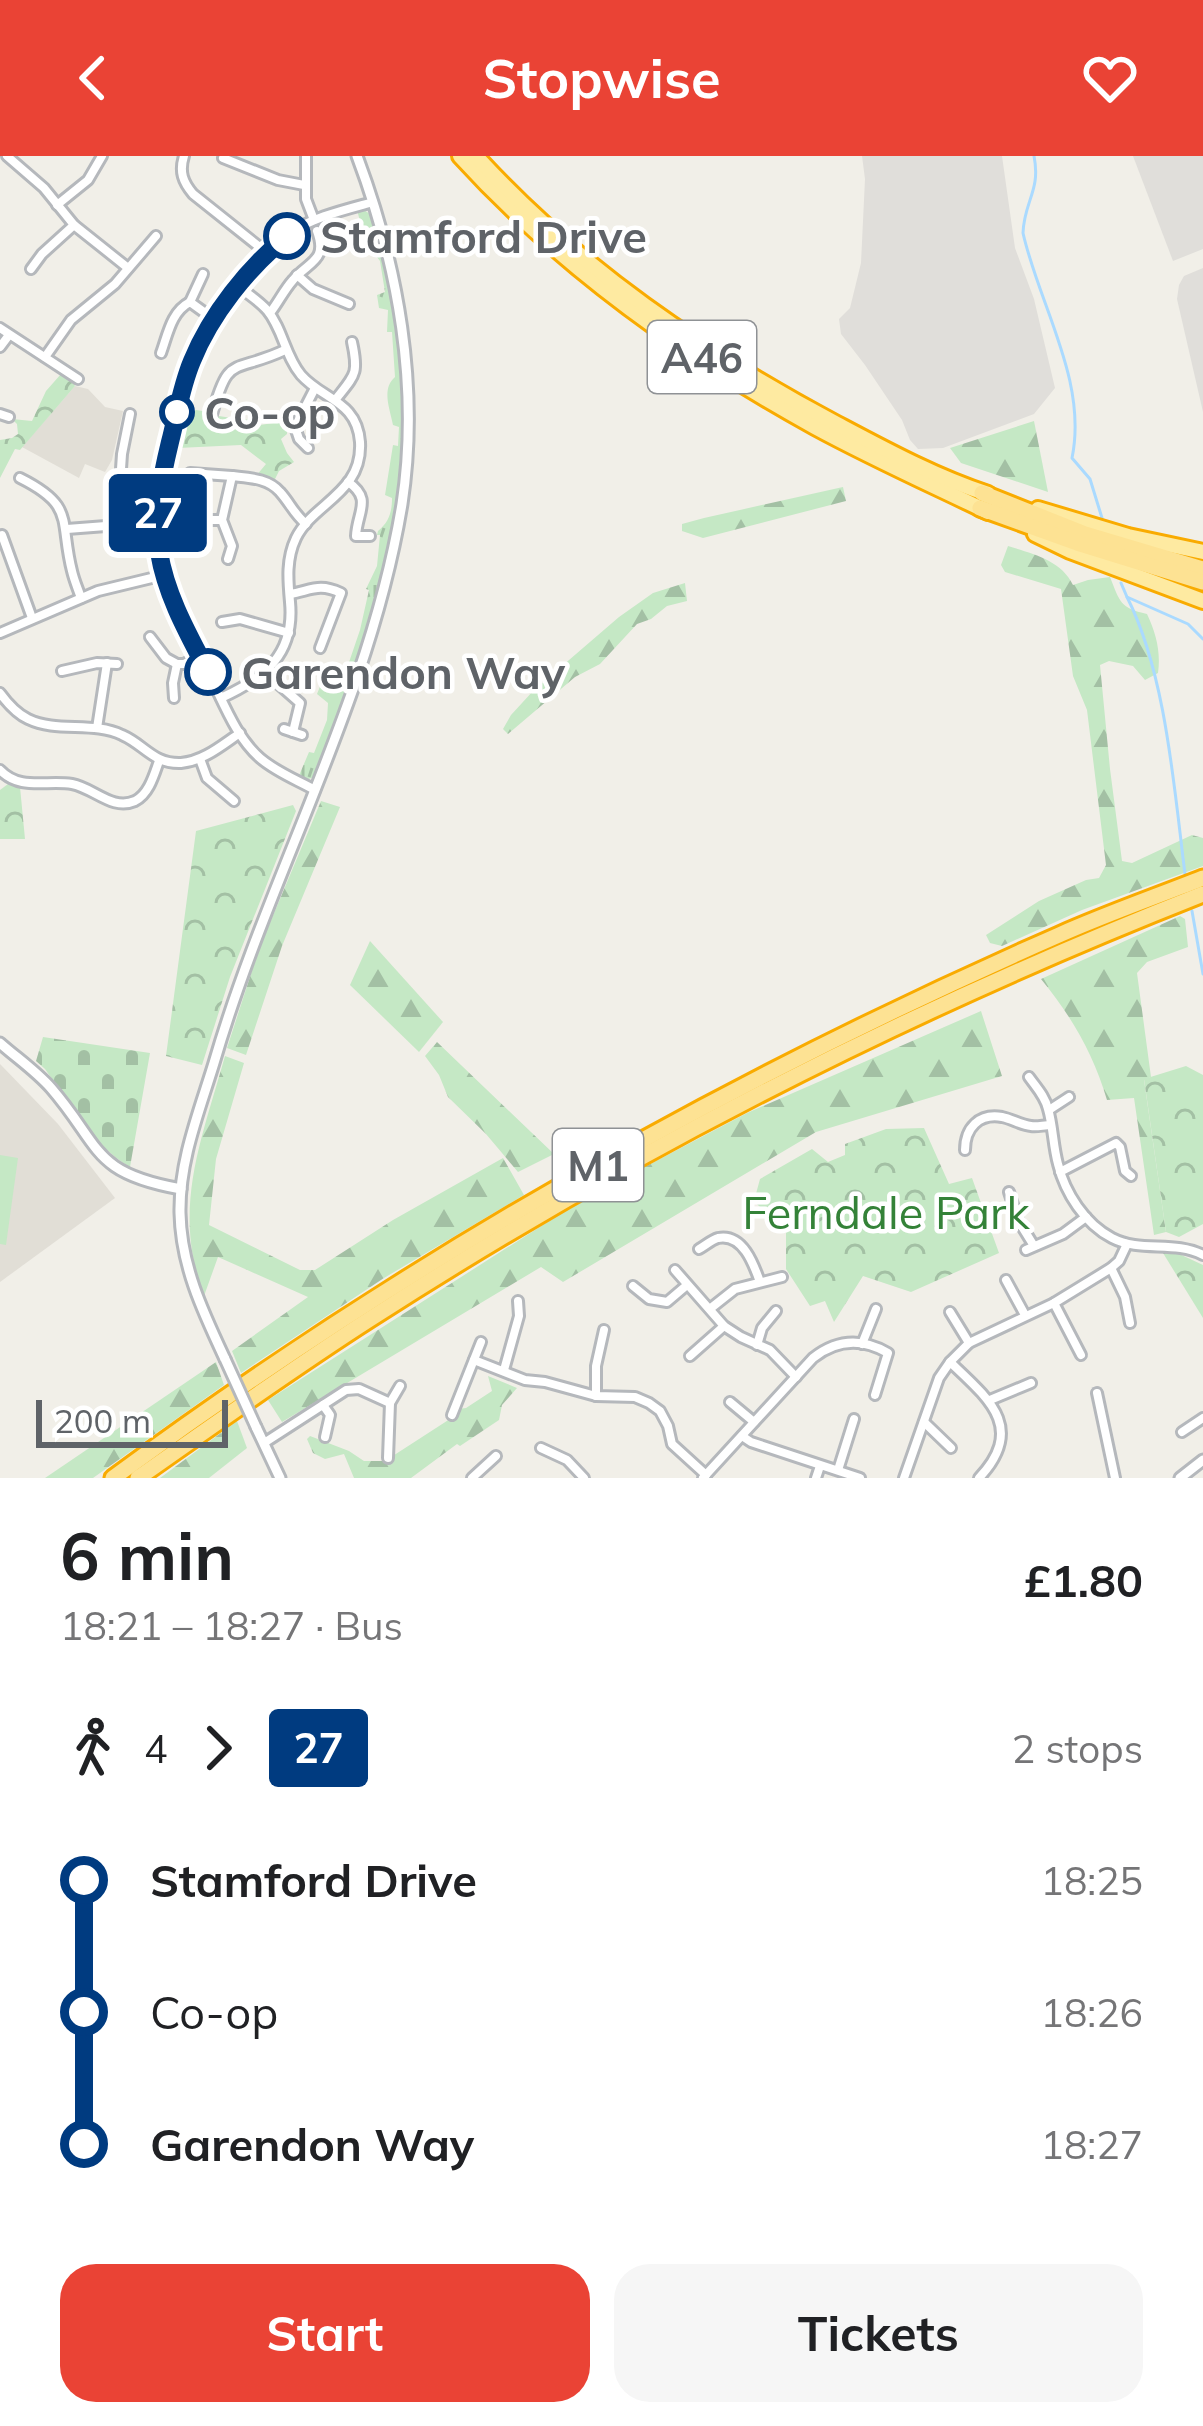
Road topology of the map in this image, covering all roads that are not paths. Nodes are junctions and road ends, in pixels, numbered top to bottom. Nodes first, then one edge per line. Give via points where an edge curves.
1 (7, 156) edge
2 (102, 156) edge
3 (184, 156) edge
4 (306, 156) edge
5 (357, 156) edge
6 (460, 156) edge
7 (476, 156) edge
8 (229, 158) edge
9 (304, 185) junction
10 (373, 202) junction
11 (57, 205) junction
12 (314, 220) junction
13 (74, 225) junction
14 (156, 236) dead end
15 (322, 236) dead end
16 (267, 253) junction
17 (128, 268) junction
18 (32, 269) dead end
19 (203, 274) dead end
20 (297, 275) junction
21 (239, 287) junction
22 (345, 299) dead end
23 (190, 302) junction
24 (270, 314) junction
25 (215, 320) junction
26 (4, 332) edge
27 (0, 347) edge
28 (350, 348) dead end
29 (286, 350) junction
30 (161, 353) dead end
31 (45, 357) junction
32 (78, 380) dead end
33 (315, 387) junction
34 (336, 399) junction
35 (130, 414) dead end
36 (215, 414) dead end
37 (308, 448) dead end
38 (190, 473) dead end
39 (232, 476) junction
40 (26, 477) dead end
41 (348, 482) junction
42 (981, 500) junction
43 (158, 506) junction
44 (223, 520) junction
45 (306, 524) junction
46 (119, 526) dead end
47 (67, 530) junction
48 (177, 536) dead end
49 (370, 536) dead end
50 (2, 542) edge
51 (1203, 552) edge
52 (228, 559) dead end
53 (1203, 569) edge
54 (164, 575) junction
55 (1203, 582) edge
56 (290, 594) junction
57 (81, 598) junction
58 (1203, 601) edge
59 (32, 618) junction
60 (222, 622) dead end
61 (0, 633) edge
62 (289, 633) junction
63 (150, 638) dead end
64 (320, 648) dead end
65 (200, 656) junction
66 (177, 664) junction
67 (60, 671) dead end
68 (266, 673) junction
69 (0, 693) edge
70 (174, 698) dead end
71 (221, 698) junction
72 (98, 728) junction
73 (293, 732) dead end
74 (240, 733) junction
75 (200, 759) junction
76 (159, 761) junction
77 (2, 776) edge
78 (316, 790) junction
79 (231, 794) dead end
80 (1203, 878) edge
81 (1203, 894) edge
82 (1122, 918) junction
83 (0, 1043) edge
84 (1028, 1077) dead end
85 (1069, 1097) dead end
86 (1049, 1110) junction
87 (1051, 1125) junction
88 (965, 1150) dead end
89 (1060, 1172) junction
90 (1131, 1176) dead end
91 (181, 1189) junction
92 (1009, 1192) dead end
93 (1086, 1217) junction
94 (1127, 1244) junction
95 (699, 1250) dead end
96 (1203, 1255) edge
97 (1111, 1268) junction
98 (675, 1270) dead end
99 (782, 1277) dead end
100 (1006, 1280) dead end
101 (760, 1282) junction
102 (687, 1285) junction
103 (633, 1286) dead end
104 (518, 1301) dead end
105 (1054, 1303) junction
106 (711, 1308) junction
107 (875, 1309) dead end
108 (776, 1312) dead end
109 (950, 1312) dead end
110 (1026, 1316) junction
111 (1130, 1322) dead end
112 (724, 1326) junction
113 (604, 1330) dead end
114 (481, 1342) dead end
115 (969, 1343) junction
116 (862, 1344) junction
117 (757, 1345) junction
118 (1081, 1355) dead end
119 (690, 1356) dead end
120 (474, 1360) junction
121 (950, 1362) junction
122 (503, 1370) junction
123 (796, 1377) junction
124 (1031, 1383) dead end
125 (400, 1386) dead end
126 (1096, 1393) dead end
127 (875, 1394) dead end
128 (596, 1396) junction
129 (990, 1400) junction
130 (730, 1402) dead end
131 (390, 1403) junction
132 (323, 1405) junction
133 (452, 1415) dead end
134 (1203, 1418) edge
135 (854, 1419) dead end
136 (754, 1422) junction
137 (924, 1422) junction
138 (1182, 1432) dead end
139 (742, 1436) junction
140 (325, 1437) dead end
141 (263, 1443) junction
142 (542, 1448) dead end
143 (951, 1448) dead end
144 (496, 1456) dead end
145 (388, 1458) dead end
146 (1203, 1460) edge
147 (820, 1466) junction
148 (838, 1471) junction
149 (484, 1475) edge
150 (704, 1477) edge
151 (113, 1478) edge
152 (138, 1478) edge
153 (280, 1478) edge
154 (472, 1478) edge
155 (584, 1478) edge
156 (816, 1478) edge
157 (860, 1478) edge
158 (904, 1478) edge
159 (979, 1478) edge
160 (1115, 1478) edge
161 (1180, 1478) edge

1 - 11 street
2 - 11 street
3 - 16 street via 184,184
4 - 9 street
5 - 10 street
6 - 42 highway, A46 via 532,230 664,333 814,426
7 - 42 highway, A46 via 568,247 685,333
8 - 9 street
9 - 12 street
10 - 12 street
10 - 78 street via 403,338 405,477 365,650
11 - 13 street
12 - 16 street
13 - 17 street
13 - 18 street
14 - 17 street
15 - 20 street via 315,262
16 - 21 street
17 - 31 street via 71,320
19 - 23 street
20 - 22 street
20 - 24 street
21 - 24 street
21 - 25 street
23 - 25 street
23 - 30 street via 176,311
24 - 29 street
25 - 43 street via 184,383
26 - 27 street
26 - 31 street
28 - 34 street via 356,374
29 - 33 street
29 - 36 street via 229,370
31 - 32 street
33 - 34 street
33 - 37 street via 295,428
34 - 41 street via 359,442
35 - 43 street via 120,484 132,499
38 - 39 street
39 - 44 street
39 - 45 street via 274,486
40 - 47 street via 51,497
41 - 45 street
41 - 49 street via 363,498 356,536
42 - 51 highway
42 - 53 highway
42 - 55 highway via 1077,543
42 - 58 highway via 1070,551
43 - 54 street
44 - 48 street via 202,520
44 - 52 street via 237,547
45 - 56 street via 291,553
46 - 47 street
47 - 57 street
50 - 59 street
54 - 57 street
54 - 65 street
56 - 62 street
56 - 64 street via 326,586 341,592
57 - 59 street
59 - 61 street
60 - 62 street via 241,615
62 - 68 street
63 - 66 street
65 - 66 street
65 - 71 street
66 - 70 street
67 - 72 street via 112,664
68 - 71 street
68 - 73 street via 300,704
69 - 72 street via 38,722
71 - 74 street
72 - 76 street via 124,735
74 - 75 street
74 - 78 street via 257,755
75 - 76 street
75 - 79 street via 207,778
76 - 77 street via 144,794 122,804 72,784
78 - 91 street via 241,977
80 - 82 highway, M1
81 - 82 highway, M1
82 - 151 highway, M1 via 1062,933 873,1022 584,1173 360,1309
82 - 152 highway, M1 via 620,1170 370,1319
83 - 91 street via 50,1088 105,1160 136,1179
84 - 86 street
85 - 86 street
86 - 87 street
87 - 88 street via 980,1120 965,1136
87 - 89 street
89 - 90 street via 1115,1143
89 - 93 street
91 - 141 street, bridge via 190,1278
92 - 93 street via 1030,1248
93 - 94 street
94 - 96 street
94 - 97 street
95 - 101 street via 730,1240 753,1260
97 - 105 street
97 - 111 street
98 - 102 street
99 - 101 street
100 - 110 street
101 - 106 street
102 - 103 street via 668,1302
102 - 106 street
104 - 122 street
105 - 110 street
105 - 118 street
106 - 112 street
107 - 116 street
108 - 117 street
109 - 115 street
110 - 115 street
112 - 117 street
112 - 119 street
113 - 128 street
114 - 120 street
115 - 121 street
116 - 123 street via 828,1346
116 - 127 street via 888,1353
117 - 123 street
120 - 122 street
120 - 133 street
121 - 129 street
121 - 137 street
122 - 128 street
123 - 136 street
124 - 129 street
125 - 131 street
126 - 160 street
128 - 150 street via 634,1397 660,1411 672,1444
129 - 159 street via 1001,1443
130 - 136 street
131 - 132 street via 359,1389
131 - 145 street
132 - 140 street via 330,1415
132 - 141 street
134 - 138 street
135 - 148 street
136 - 139 street
137 - 143 street
137 - 158 street
139 - 147 street
139 - 150 street
141 - 153 street
142 - 155 street
144 - 149 street
146 - 161 street
147 - 148 street
147 - 156 street
148 - 157 street
149 - 154 street

